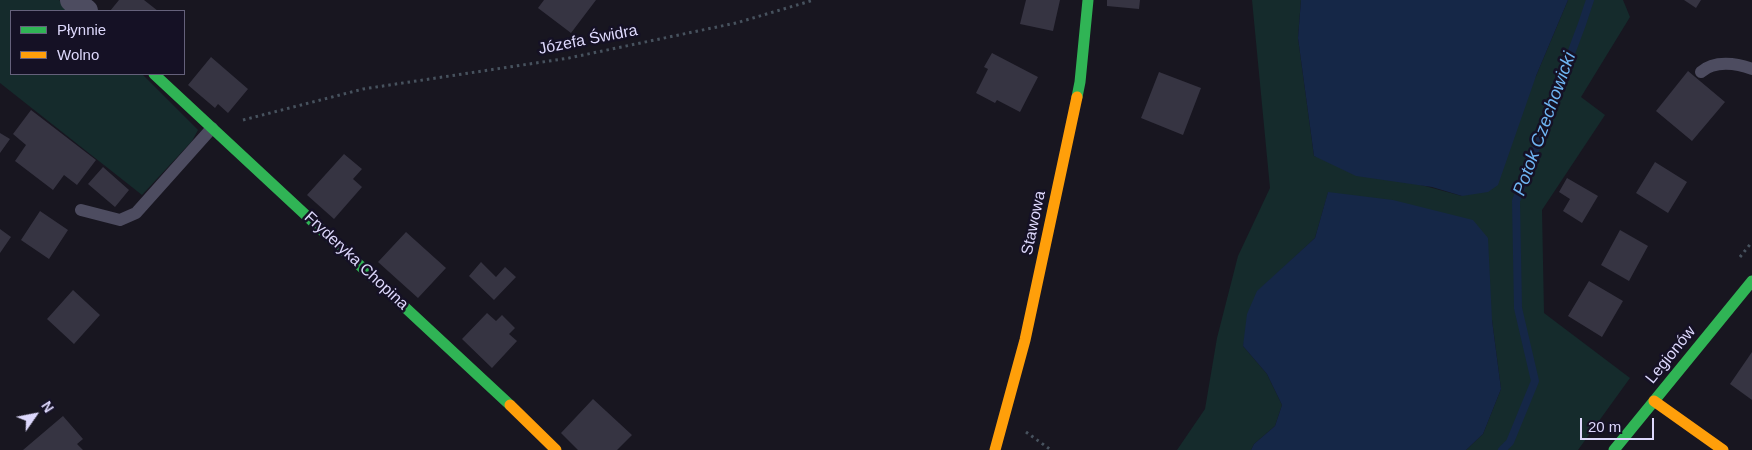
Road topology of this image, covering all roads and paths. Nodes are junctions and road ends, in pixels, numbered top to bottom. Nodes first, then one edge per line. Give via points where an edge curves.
1 (72, 0) edge
2 (814, 0) edge
3 (1088, 0) edge
4 (85, 10) edge
5 (1752, 69) edge
6 (1701, 72) dead end
7 (155, 75) edge
8 (212, 128) junction
9 (81, 210) dead end
10 (1752, 281) edge
11 (1654, 401) junction
12 (556, 450) edge
13 (995, 450) edge
14 (1614, 450) edge
15 (1723, 450) edge

1 - 4 street
2 - 8 path, Józefa Świdra via 736,23 569,58 364,90
3 - 13 street, Stawowa via 1080,82 1025,340
5 - 6 lane via 1726,63
7 - 8 street, Fryderyka Chopina
8 - 9 lane via 136,213 120,220
8 - 12 street, Fryderyka Chopina via 490,384
10 - 11 street, Legionów
11 - 14 street, Legionów
11 - 15 street

